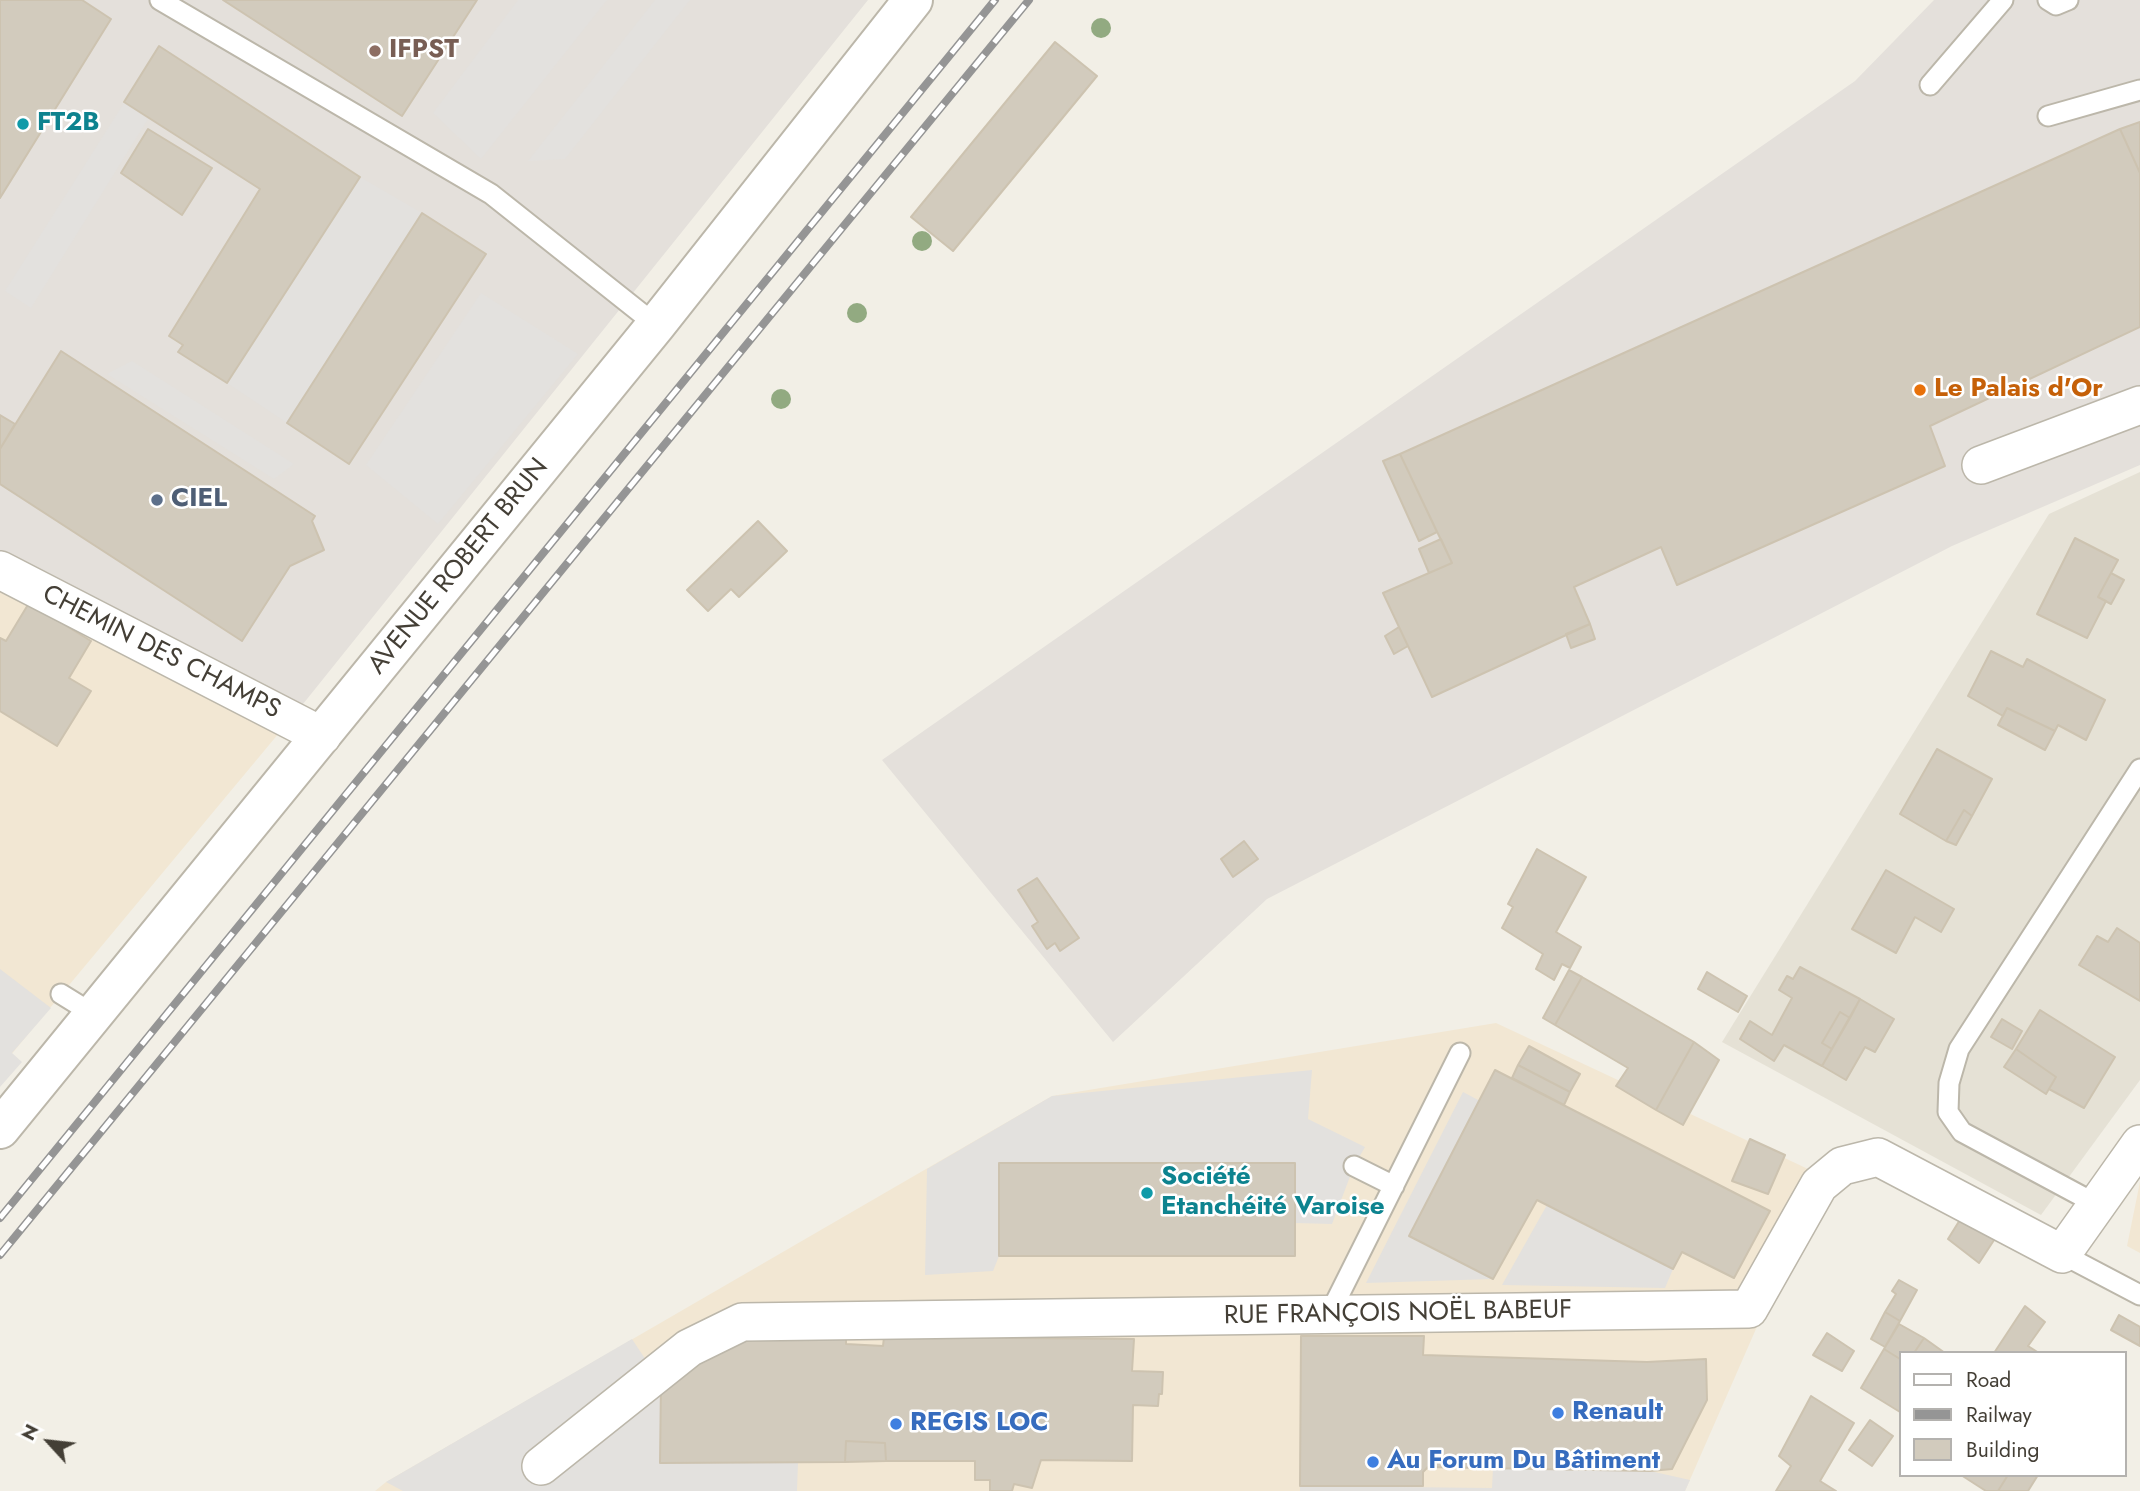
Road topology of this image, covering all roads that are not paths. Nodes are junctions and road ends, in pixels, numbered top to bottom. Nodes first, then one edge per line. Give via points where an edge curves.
1 (160, 0) edge
2 (913, 0) edge
3 (2003, 0) edge
4 (2048, 0) edge
5 (2068, 0) edge
6 (1930, 85) dead end
7 (2140, 90) edge
8 (2048, 116) dead end
9 (656, 325) junction
10 (2140, 405) edge
11 (1981, 465) dead end
12 (0, 570) edge
13 (322, 736) junction
14 (2140, 769) edge
15 (61, 995) dead end
16 (95, 1015) junction
17 (1460, 1053) dead end
18 (0, 1128) edge
19 (2140, 1144) edge
20 (1354, 1166) dead end
21 (1394, 1186) junction
22 (2098, 1205) junction
23 (2062, 1254) junction
24 (2140, 1295) edge
25 (1329, 1315) junction
26 (541, 1465) dead end

1 - 9 lane via 491,194
2 - 9 street, AVENUE ROBERT BRUN
3 - 6 lane
4 - 5 lane via 2056,5
7 - 8 lane
9 - 13 street, AVENUE ROBERT BRUN
10 - 11 street
12 - 13 street, CHEMIN DES CHAMPS
13 - 16 street, AVENUE ROBERT BRUN
14 - 22 lane via 1959,1049 1948,1083 1948,1112 1962,1132
15 - 16 lane
16 - 18 street, AVENUE ROBERT BRUN
17 - 21 lane
19 - 22 street
20 - 21 lane
21 - 25 lane
22 - 23 street
23 - 24 lane
23 - 25 street, RUE FRANÇOIS NOËL BABEUF via 1878,1157 1842,1166 1819,1185 1749,1310
25 - 26 street, RUE FRANÇOIS NOËL BABEUF via 742,1322 688,1348

